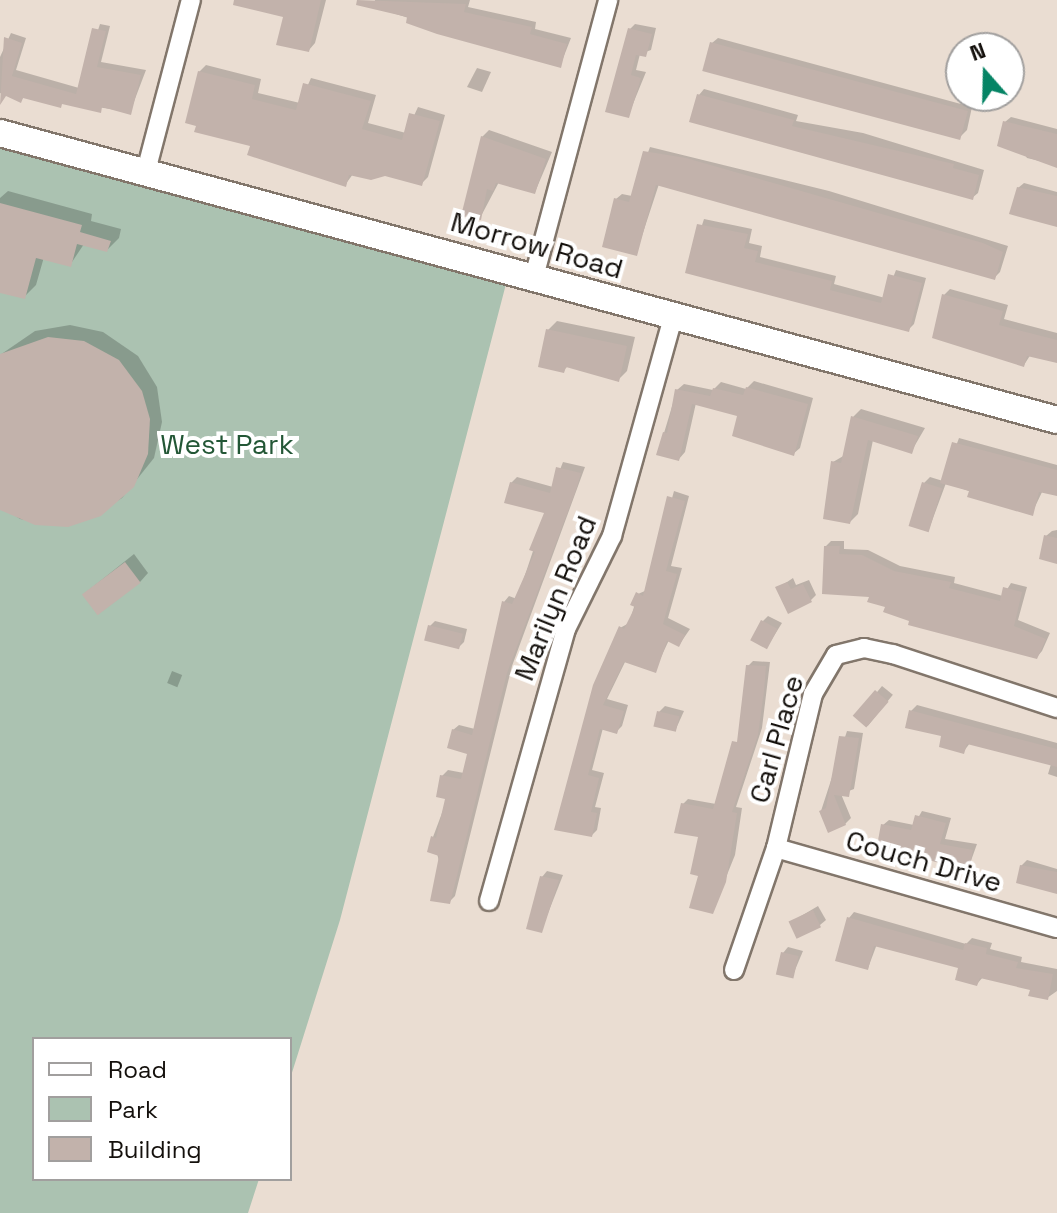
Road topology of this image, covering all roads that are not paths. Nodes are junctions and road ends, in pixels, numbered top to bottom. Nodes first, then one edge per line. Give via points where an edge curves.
1 (191, 0) edge
2 (605, 1) edge
3 (0, 133) edge
4 (146, 171) junction
5 (534, 277) junction
6 (673, 317) junction
7 (1057, 420) edge
8 (1057, 708) edge
9 (776, 848) junction
10 (489, 901) dead end
11 (1057, 928) edge
12 (734, 970) dead end

1 - 4 street
2 - 5 street
3 - 4 street, Morrow Road
4 - 5 street, Morrow Road
5 - 6 street, Morrow Road
6 - 7 street, Morrow Road
6 - 10 street, Marilyn Road via 612,536 566,629
8 - 9 street, Carl Place via 893,654 864,648 836,655 813,694
9 - 11 street, Couch Drive
9 - 12 street, Carl Place

